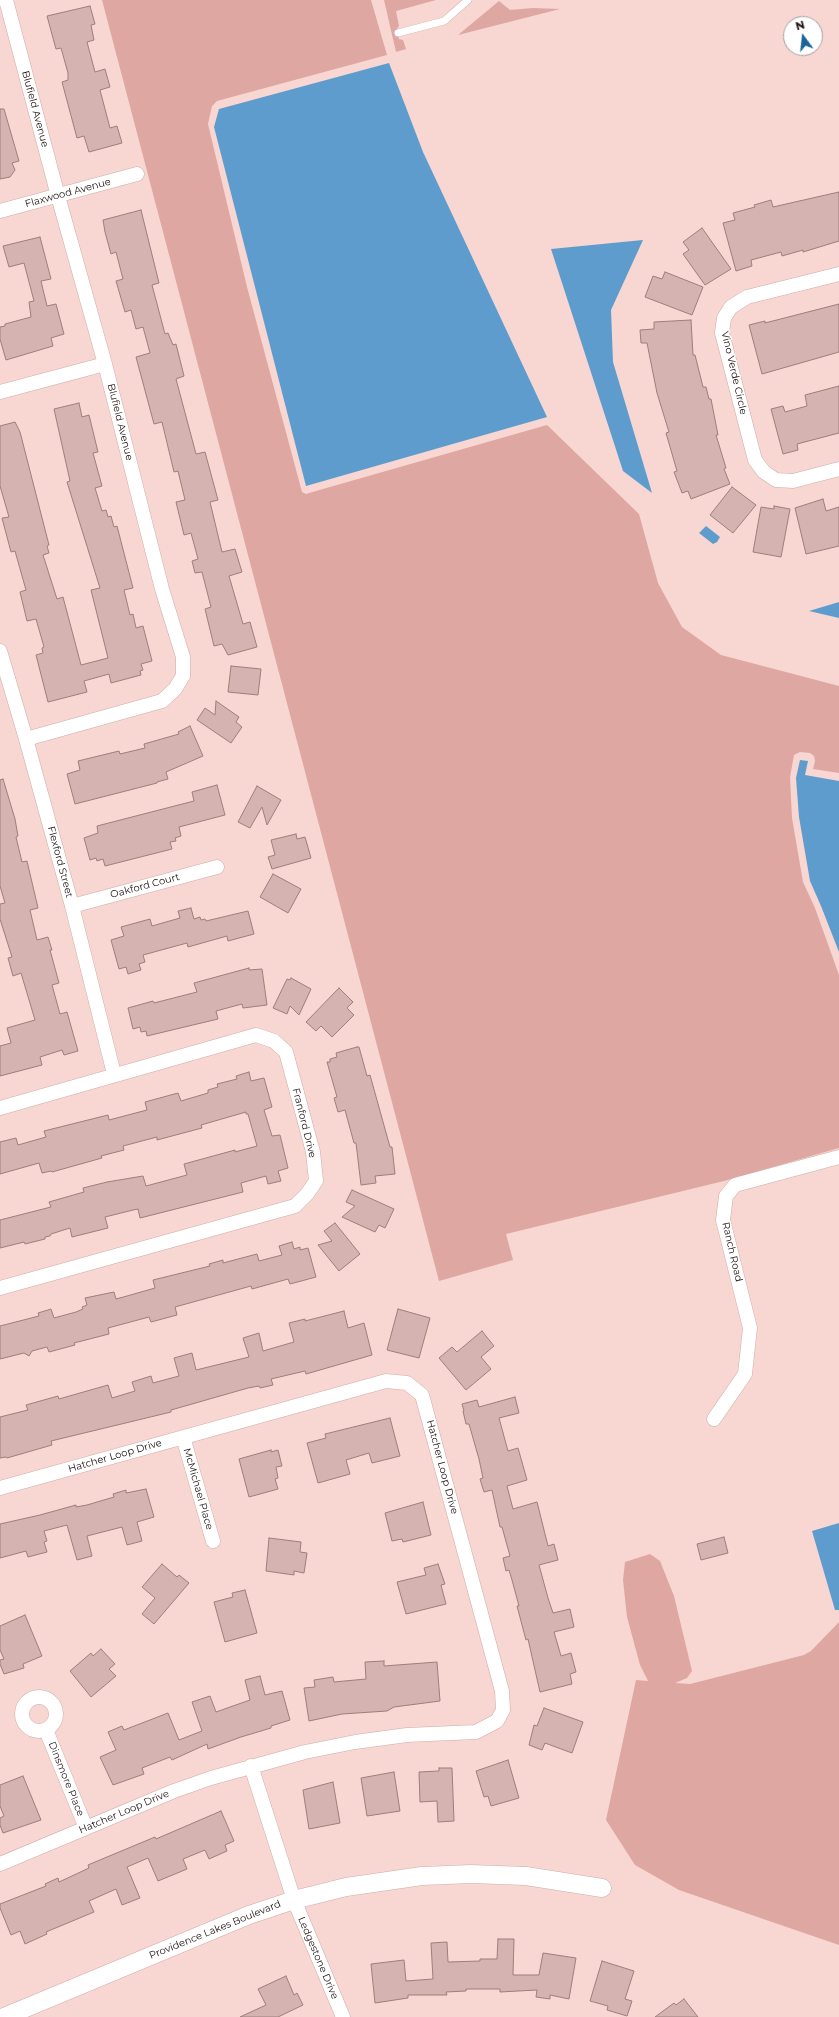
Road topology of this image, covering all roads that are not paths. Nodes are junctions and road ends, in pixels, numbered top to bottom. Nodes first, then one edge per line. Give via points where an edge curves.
1 (6, 0) edge
2 (468, 0) edge
3 (398, 33) dead end
4 (137, 174) dead end
5 (58, 196) junction
6 (0, 211) edge
7 (839, 274) edge
8 (105, 364) junction
9 (0, 392) edge
10 (839, 469) edge
11 (0, 651) edge
12 (26, 739) junction
13 (218, 867) dead end
14 (72, 906) junction
15 (114, 1074) junction
16 (0, 1108) edge
17 (839, 1157) edge
18 (0, 1288) edge
19 (714, 1419) dead end
20 (183, 1437) junction
21 (0, 1488) edge
22 (213, 1541) dead end
23 (46, 1730) dead end
24 (251, 1766) junction
25 (86, 1828) junction
26 (0, 1864) edge
27 (602, 1888) dead end
28 (294, 1900) junction
29 (4, 2017) edge
30 (343, 2017) edge

1 - 5 street, Blufield Avenue
2 - 3 lane via 444,21
4 - 5 street, Flaxwood Avenue
5 - 6 street, Flaxwood Avenue
5 - 8 street, Blufield Avenue
7 - 10 street, Vino Verde Circle via 747,297 731,307 724,318 722,333 755,460 764,472 776,480 793,481
8 - 9 street
8 - 12 street, Blufield Avenue via 162,589 183,657 183,676 175,689 162,700
11 - 12 street, Flexford Street
12 - 14 street, Flexford Street
13 - 14 street, Oakford Court
14 - 15 street, Flexford Street
15 - 16 street, Franford Drive
15 - 18 street, Franford Drive via 256,1035 274,1041 286,1052 313,1152 316,1181 295,1206
17 - 19 street, Ranch Road via 735,1186 726,1196 723,1220 750,1328 745,1374
20 - 21 street, Hatcher Loop Drive
20 - 22 street, McMichael Place
20 - 24 street, Hatcher Loop Drive via 386,1381 407,1383 422,1395 502,1691 504,1710 497,1720 476,1732 407,1735 355,1742
23 - 25 street, Dinsmore Place
24 - 25 street, Hatcher Loop Drive via 174,1791
24 - 28 street
25 - 26 street, Hatcher Loop Drive
27 - 28 street, Providence Lakes Boulevard via 526,1876 446,1874 365,1883
28 - 29 street, Providence Lakes Boulevard via 211,1930
28 - 30 street, Ledgestone Drive

